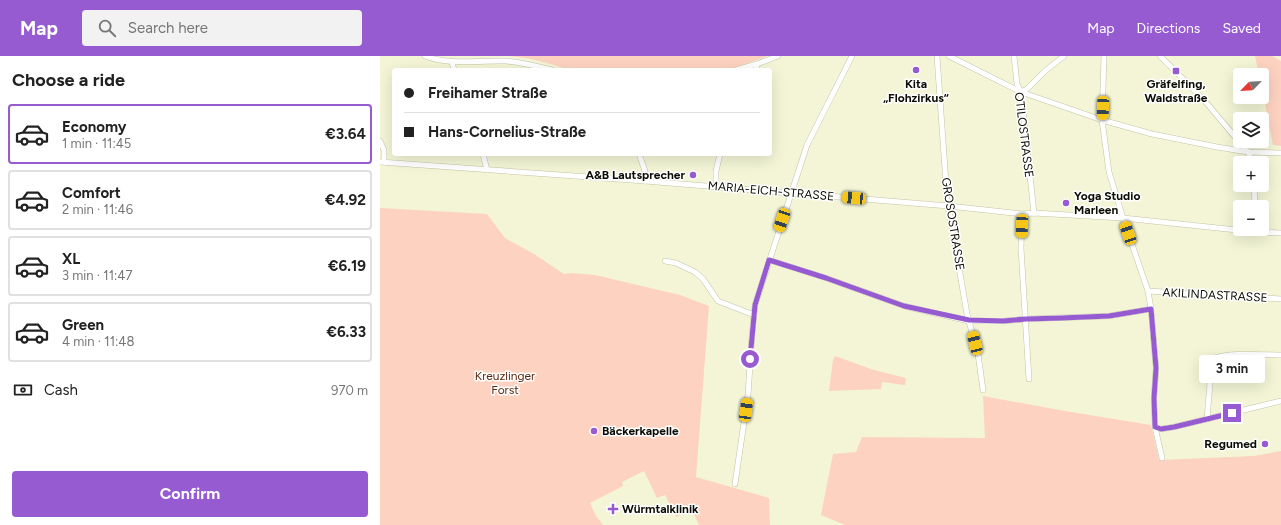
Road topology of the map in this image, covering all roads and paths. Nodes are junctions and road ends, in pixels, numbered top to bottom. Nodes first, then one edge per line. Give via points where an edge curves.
1 (425, 56) edge
2 (778, 56) edge
3 (852, 56) edge
4 (937, 56) edge
5 (949, 56) edge
6 (1014, 56) edge
7 (1064, 56) edge
8 (1104, 56) edge
9 (1160, 56) edge
10 (452, 62) junction
11 (757, 64) junction
12 (454, 68) edge
13 (546, 68) edge
14 (743, 68) edge
15 (756, 68) edge
16 (1021, 92) junction
17 (1102, 120) junction
18 (380, 141) edge
19 (1248, 152) junction
20 (1281, 153) edge
21 (483, 156) edge
22 (640, 156) edge
23 (720, 156) edge
24 (1250, 156) edge
25 (382, 162) edge
26 (486, 170) junction
27 (645, 180) junction
28 (716, 186) junction
29 (791, 193) junction
30 (949, 206) junction
31 (1034, 213) junction
32 (1022, 214) junction
33 (1123, 218) junction
34 (1233, 228) edge
35 (1269, 232) edge
36 (1281, 233) edge
37 (769, 260) junction
38 (665, 261) dead end
39 (1148, 291) junction
40 (1281, 299) edge
41 (1151, 309) junction
42 (754, 315) junction
43 (1026, 319) junction
44 (969, 320) junction
45 (1281, 355) edge
46 (1029, 379) dead end
47 (983, 390) dead end
48 (1281, 401) edge
49 (1207, 419) junction
50 (1155, 427) junction
51 (1162, 458) dead end
52 (735, 484) dead end

1 - 10 street
2 - 11 street
3 - 29 street via 807,145
4 - 30 street, GROSOSTRASSE
5 - 16 street
6 - 16 street, OTILOSTRASSE via 1017,84
7 - 16 street
8 - 17 street
9 - 19 street via 1204,100
10 - 12 street
10 - 13 street via 513,62
11 - 14 street
11 - 15 street
16 - 17 street
16 - 31 street, OTILOSTRASSE
17 - 19 street via 1152,134
17 - 33 street via 1109,172
18 - 25 street via 384,150
19 - 20 street
19 - 24 street
21 - 26 street
22 - 27 street
23 - 28 street
25 - 26 street, MARIA-EICH-STRASSE
26 - 27 street, MARIA-EICH-STRASSE
27 - 28 street, MARIA-EICH-STRASSE
28 - 29 street, MARIA-EICH-STRASSE
29 - 30 street, MARIA-EICH-STRASSE
29 - 37 street
30 - 32 street, MARIA-EICH-STRASSE
30 - 44 street, GROSOSTRASSE
31 - 32 street, MARIA-EICH-STRASSE
31 - 33 street, MARIA-EICH-STRASSE
32 - 43 street via 1021,248
33 - 34 street, MARIA-EICH-STRASSE
33 - 39 street
35 - 36 street, MARIA-EICH-STRASSE
37 - 42 street
37 - 44 street, AKILINDASTRASSE via 904,306
38 - 42 street via 695,272 718,301
39 - 40 street, AKILINDASTRASSE
39 - 41 street
41 - 43 street, AKILINDASTRASSE via 1109,316
41 - 50 street via 1156,368
42 - 52 street via 748,395
43 - 44 street, AKILINDASTRASSE
43 - 46 street
44 - 47 street, GROSOSTRASSE via 978,354
45 - 49 street via 1217,356 1212,359
48 - 49 street
49 - 50 street via 1161,429
50 - 51 street

